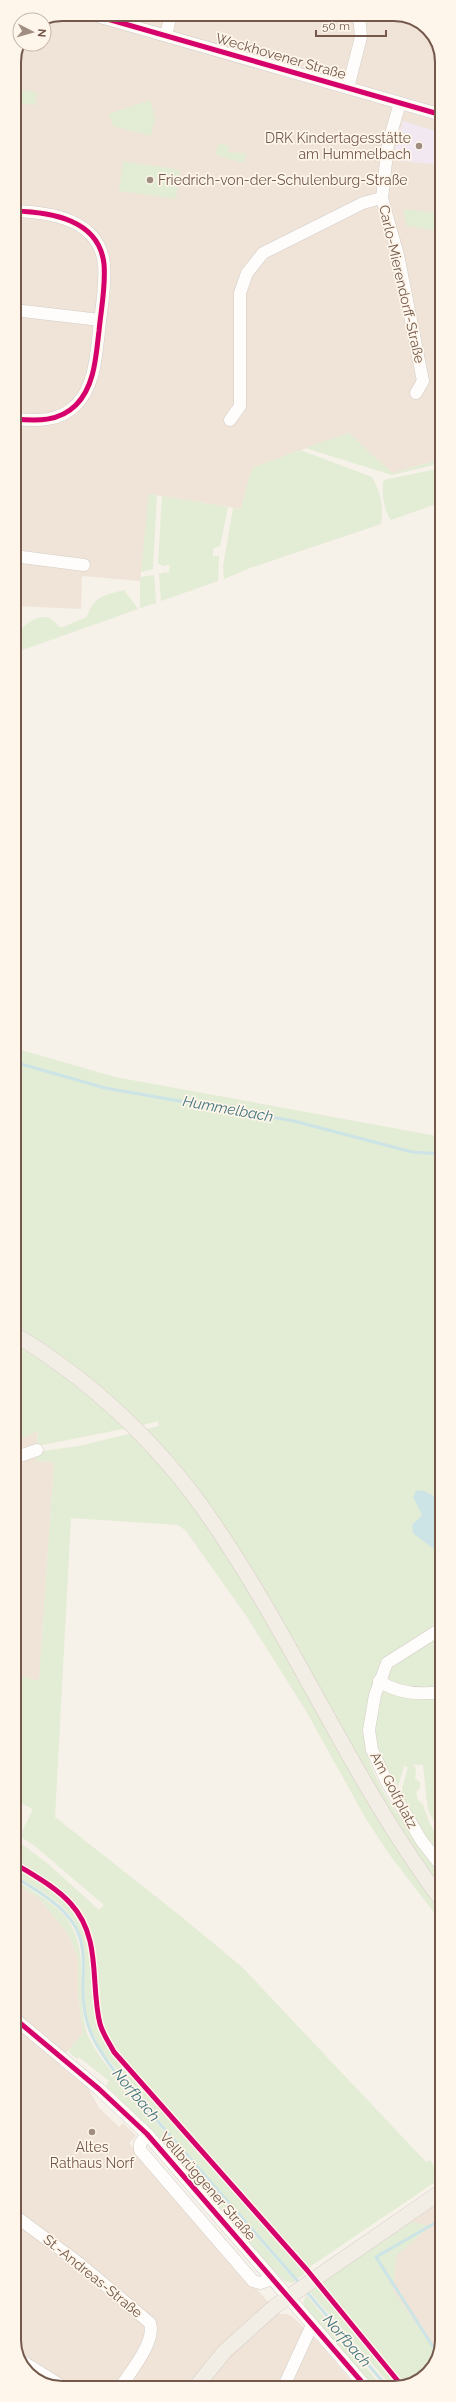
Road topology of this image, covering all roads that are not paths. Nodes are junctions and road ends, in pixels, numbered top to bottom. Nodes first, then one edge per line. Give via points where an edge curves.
1 (115, 21) edge
2 (169, 21) edge
3 (359, 21) edge
4 (166, 35) junction
5 (348, 88) junction
6 (400, 103) junction
7 (435, 113) edge
8 (382, 198) junction
9 (21, 211) edge
10 (21, 311) edge
11 (100, 320) junction
12 (416, 393) dead end
13 (21, 419) edge
14 (230, 420) dead end
15 (21, 557) edge
16 (84, 564) dead end
17 (21, 1339) edge
18 (37, 1450) dead end
19 (21, 1456) edge
20 (435, 1632) edge
21 (379, 1681) junction
22 (435, 1693) edge
23 (435, 1857) edge
24 (435, 1891) edge
25 (21, 2024) edge
26 (435, 2196) edge
27 (21, 2221) edge
28 (288, 2297) junction
29 (312, 2325) junction
30 (32, 2367) edge
31 (52, 2380) edge
32 (124, 2381) edge
33 (201, 2381) edge
34 (286, 2381) edge
35 (361, 2381) edge

1 - 4 street, Weckhovener Straße
2 - 4 street
3 - 5 street via 360,42
4 - 5 street, Weckhovener Straße
5 - 6 street, Weckhovener Straße
6 - 7 street, Weckhovener Straße
6 - 8 street, Carlo-Mierendorff-Straße via 388,144
8 - 12 street, Carlo-Mierendorff-Straße via 398,255 422,374 423,381
8 - 14 street via 363,203 271,249 254,262 244,278 240,293 240,406
9 - 11 street via 64,218 81,226 93,239 104,263
10 - 11 street
11 - 13 street via 93,374 87,390 77,404 53,419
15 - 16 street
17 - 24 main road via 70,1371 116,1410 155,1450 205,1511 271,1615 372,1798
18 - 19 street
20 - 21 street, Am Golfplatz via 391,1659 383,1669
21 - 22 street via 403,1692
21 - 23 street, Am Golfplatz via 369,1725 372,1750 404,1813
25 - 28 street, Vellbrüggener Straße via 121,2108 147,2134 140,2144 140,2150 253,2281 260,2283 272,2279
26 - 28 main road
27 - 32 street, St.-Andreas-Straße via 80,2264 150,2323 151,2334 148,2344
28 - 29 street, Vellbrüggener Straße
28 - 33 main road via 238,2338
29 - 34 street
29 - 35 street, Vellbrüggener Straße
30 - 31 street

